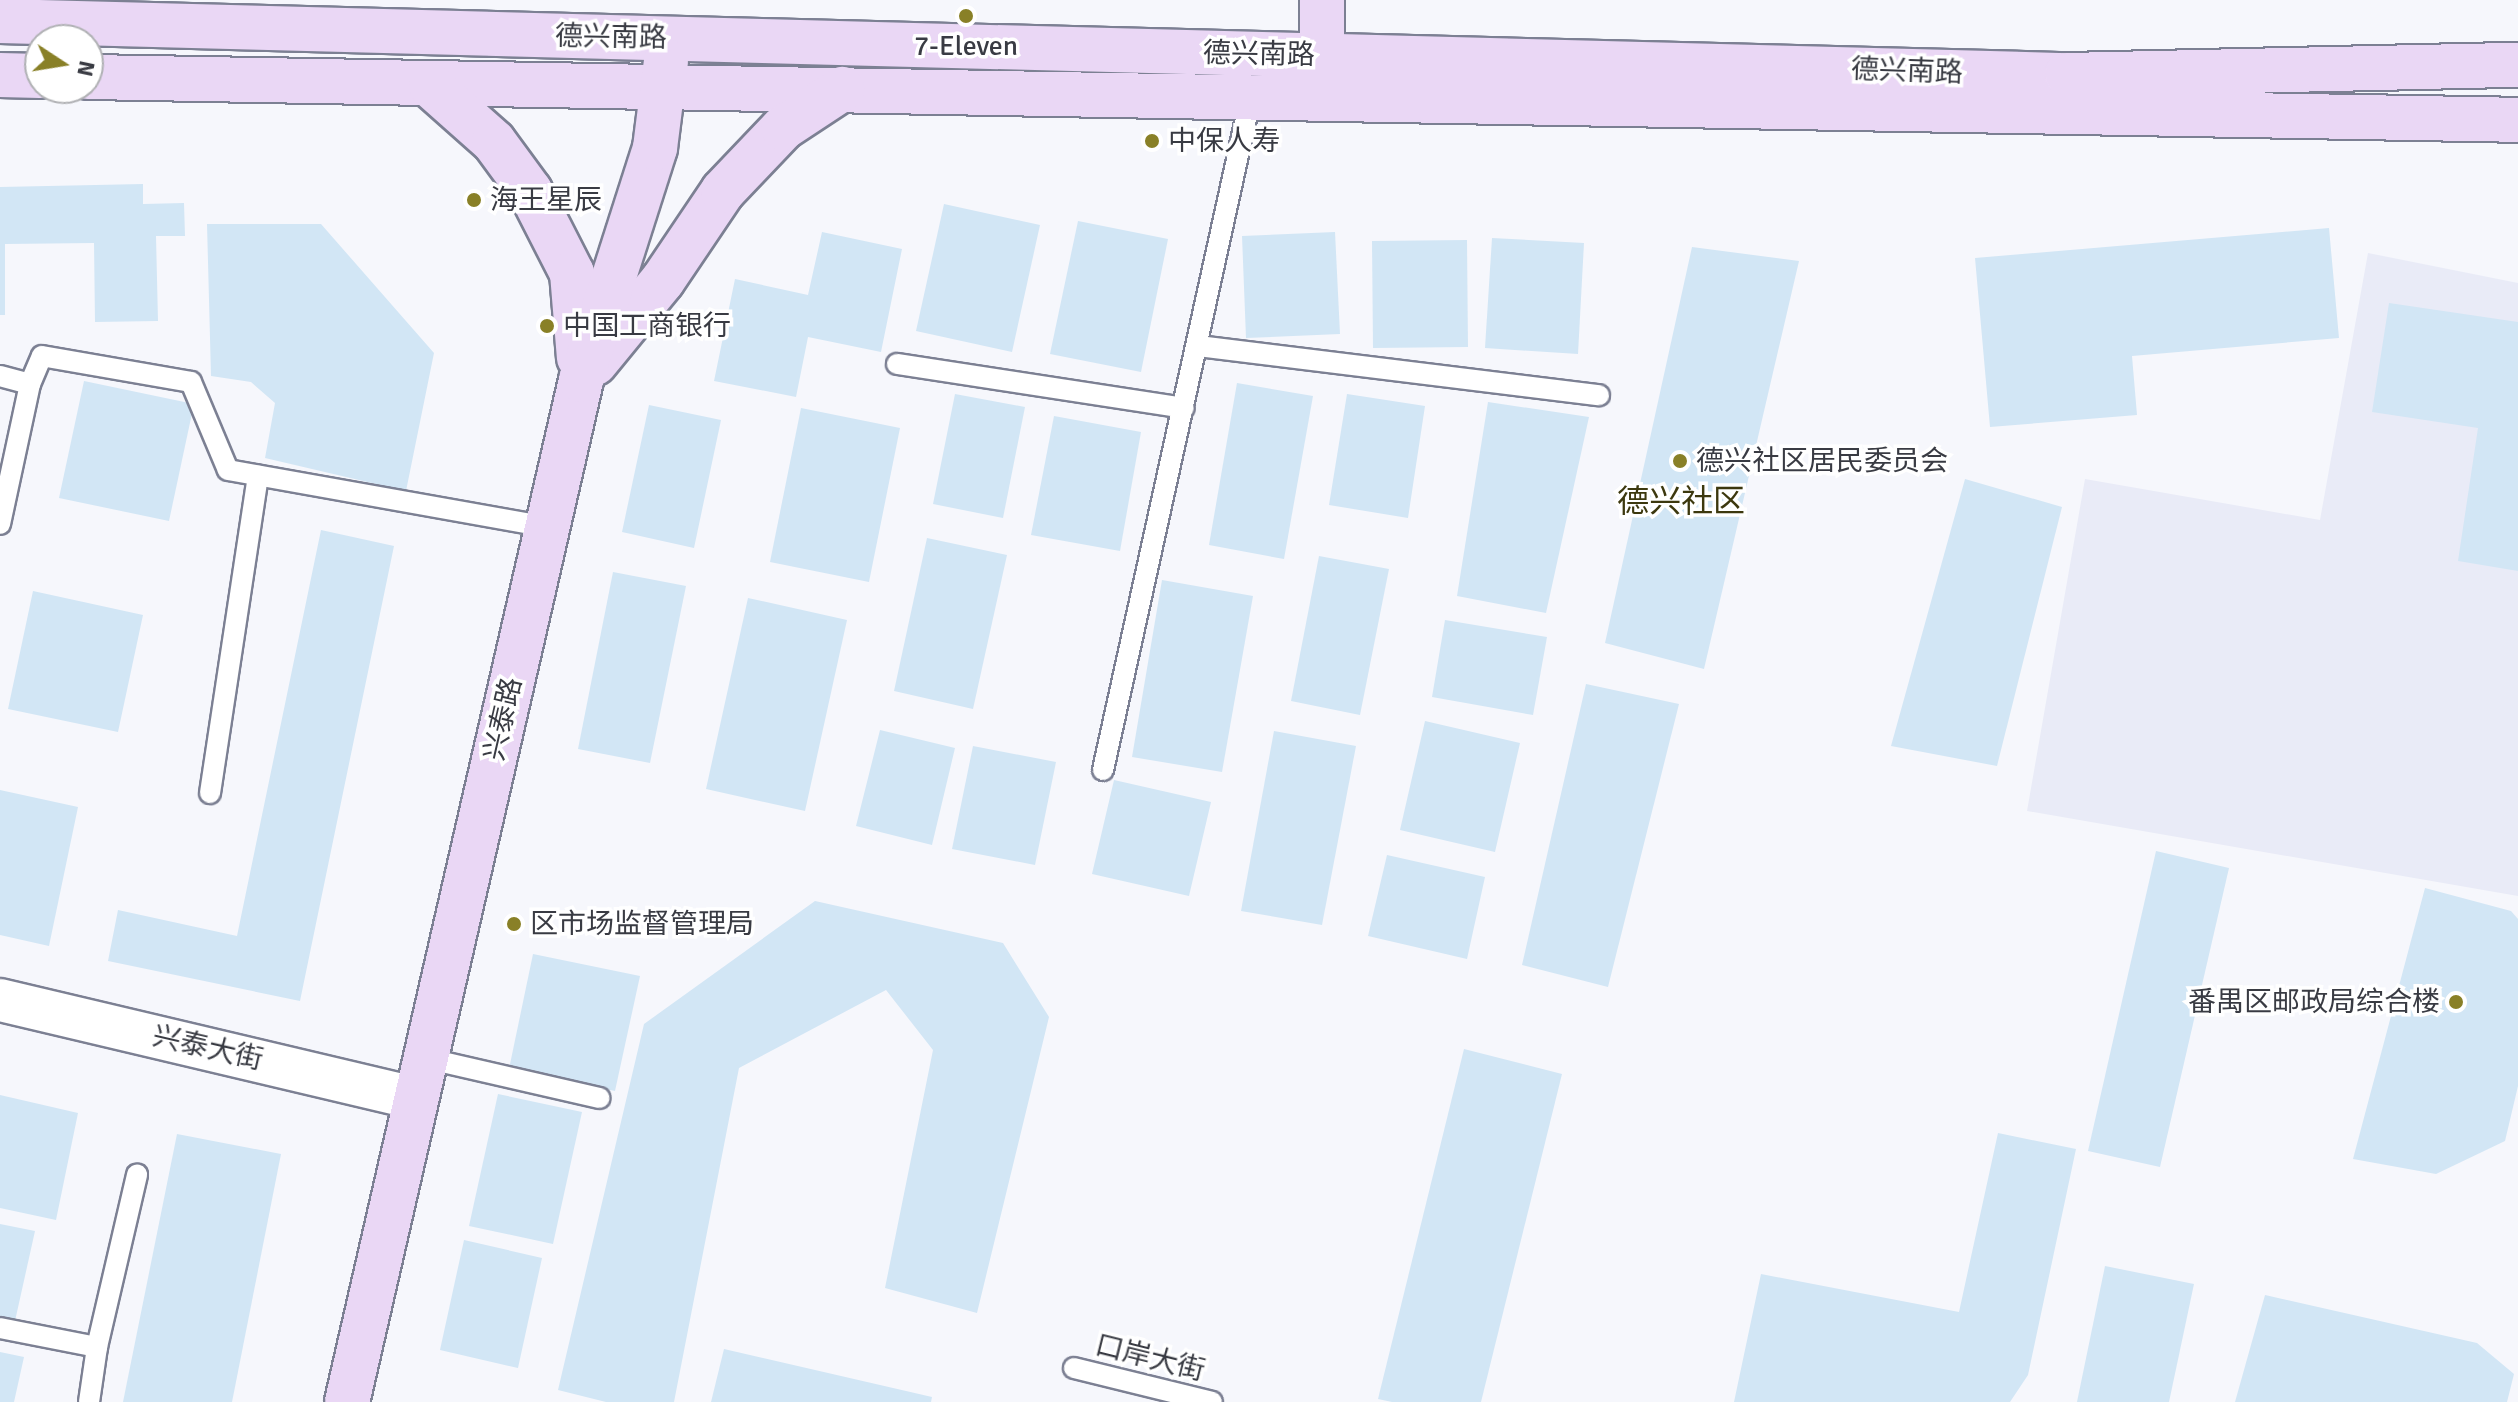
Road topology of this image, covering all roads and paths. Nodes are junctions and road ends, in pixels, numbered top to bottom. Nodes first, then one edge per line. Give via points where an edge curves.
1 (1322, 0) edge
2 (268, 14) edge
3 (0, 21) edge
4 (667, 39) junction
5 (1322, 55) junction
6 (2518, 65) edge
7 (0, 75) edge
8 (24, 76) edge
9 (104, 77) edge
10 (431, 86) junction
11 (664, 88) junction
12 (842, 89) junction
13 (1251, 96) junction
14 (2518, 120) edge
15 (1198, 346) junction
16 (897, 364) dead end
17 (0, 376) edge
18 (581, 380) junction
19 (30, 384) junction
20 (1599, 395) dead end
21 (1184, 408) junction
22 (258, 476) junction
23 (0, 524) edge
24 (547, 527) junction
25 (1103, 770) dead end
26 (210, 793) dead end
27 (0, 1000) edge
28 (421, 1078) junction
29 (599, 1098) dead end
30 (137, 1175) dead end
31 (0, 1328) edge
32 (97, 1347) junction
33 (1074, 1368) dead end
34 (89, 1402) edge
35 (347, 1402) edge
36 (1212, 1402) edge

1 - 5 main road
2 - 3 main road, 德兴南路
2 - 4 main road, 德兴南路
4 - 5 main road, 德兴南路
4 - 11 main road, 兴泰路
5 - 6 main road, 德兴南路 via 2067,75
7 - 8 main road
9 - 10 main road, 德兴南路
10 - 11 main road, 德兴南路
10 - 18 main road via 494,142 530,191 572,273
11 - 12 main road, 德兴南路
11 - 18 main road, 兴泰路 via 655,148
12 - 13 main road, 德兴南路
12 - 18 main road via 783,128 723,191 663,280
13 - 14 main road, 德兴南路
13 - 15 lane
15 - 20 lane
15 - 21 lane
16 - 21 lane
17 - 19 lane
18 - 24 main road, 兴泰路
19 - 22 lane via 42,356 191,382 228,470
19 - 23 lane
21 - 25 lane
22 - 24 lane
22 - 26 lane
24 - 28 main road, 兴泰路
27 - 28 street, 兴泰大街
28 - 29 lane
28 - 35 main road, 兴泰路
30 - 32 lane
31 - 32 lane
32 - 34 lane
33 - 36 lane, 口岸大街

